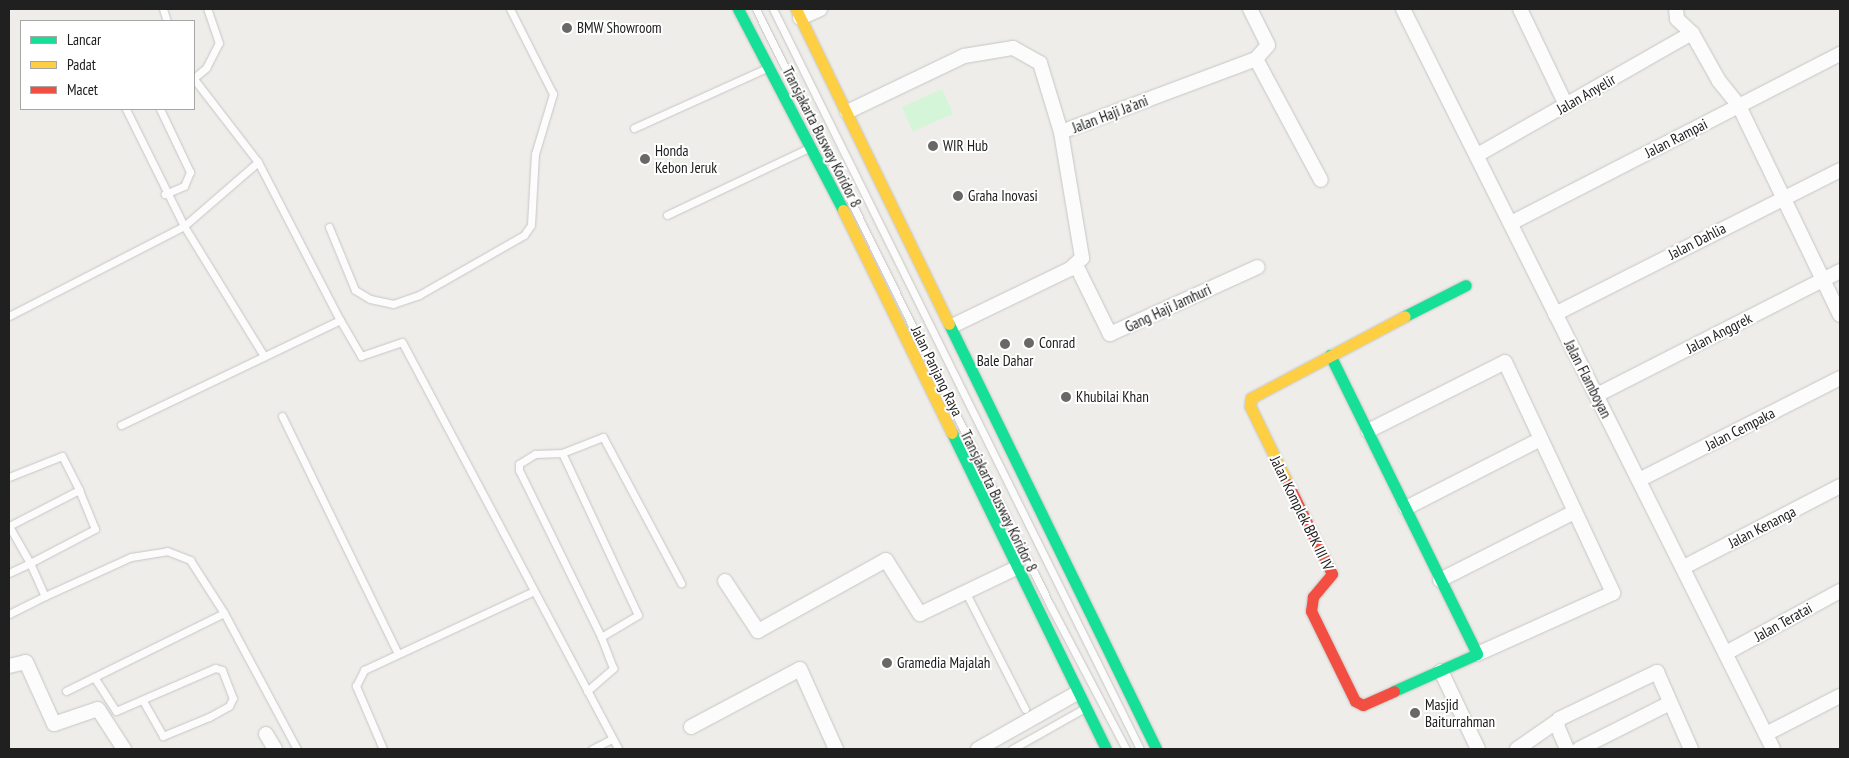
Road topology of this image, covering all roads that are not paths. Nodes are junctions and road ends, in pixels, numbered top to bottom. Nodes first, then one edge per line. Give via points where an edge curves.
1 (207, 9) edge
2 (510, 9) edge
3 (738, 9) edge
4 (756, 9) edge
5 (773, 9) edge
6 (820, 9) edge
7 (1250, 9) edge
8 (1403, 9) edge
9 (1520, 9) edge
10 (1676, 9) edge
11 (798, 14) edge
12 (1692, 33) junction
13 (1840, 54) edge
14 (1256, 58) junction
15 (770, 67) junction
16 (195, 78) edge
17 (195, 80) edge
18 (1566, 105) junction
19 (1739, 106) junction
20 (126, 110) edge
21 (160, 110) edge
22 (847, 112) junction
23 (634, 128) dead end
24 (1061, 132) junction
25 (812, 147) junction
26 (1479, 154) junction
27 (258, 162) junction
28 (1840, 170) edge
29 (1321, 180) dead end
30 (165, 194) junction
31 (1782, 198) junction
32 (666, 215) dead end
33 (1512, 223) junction
34 (184, 226) junction
35 (329, 227) dead end
36 (1076, 266) junction
37 (1258, 266) dead end
38 (1840, 270) edge
39 (1823, 279) junction
40 (1466, 285) dead end
41 (1555, 314) junction
42 (1840, 315) edge
43 (9, 316) edge
44 (340, 320) junction
45 (952, 326) junction
46 (1330, 355) junction
47 (264, 356) junction
48 (1840, 378) edge
49 (1597, 395) junction
50 (282, 416) dead end
51 (121, 425) dead end
52 (1368, 431) junction
53 (1539, 440) junction
54 (562, 453) junction
55 (9, 477) edge
56 (1639, 480) junction
57 (1840, 486) edge
58 (79, 490) junction
59 (1406, 508) junction
60 (1574, 512) junction
61 (9, 526) edge
62 (30, 563) junction
63 (1684, 567) junction
64 (1016, 568) junction
65 (9, 572) edge
66 (1440, 580) junction
67 (725, 581) dead end
68 (681, 583) dead end
69 (534, 591) junction
70 (1840, 591) edge
71 (966, 593) junction
72 (45, 596) junction
73 (224, 613) junction
74 (9, 614) edge
75 (601, 638) junction
76 (396, 652) junction
77 (1726, 653) junction
78 (1477, 654) junction
79 (9, 666) edge
80 (1441, 671) junction
81 (94, 677) junction
82 (66, 691) dead end
83 (587, 691) junction
84 (1077, 693) junction
85 (1840, 696) edge
86 (143, 701) junction
87 (1670, 703) junction
88 (1085, 708) junction
89 (1026, 709) dead end
90 (1556, 722) junction
91 (690, 727) dead end
92 (266, 734) dead end
93 (1766, 734) junction
94 (612, 739) junction
95 (124, 749) edge
96 (275, 749) edge
97 (297, 749) edge
98 (383, 749) edge
99 (592, 749) edge
100 (618, 749) edge
101 (836, 749) edge
102 (978, 749) edge
103 (1012, 749) edge
104 (1106, 749) edge
105 (1126, 749) edge
106 (1140, 749) edge
107 (1156, 749) edge
108 (1478, 749) edge
109 (1517, 749) edge
110 (1567, 749) edge
111 (1579, 749) edge
112 (1691, 749) edge
113 (1773, 749) edge

1 - 16 lane via 219,43 206,68
2 - 35 lane via 553,94 535,154 531,225 524,235 419,295 393,304 370,299 355,290
3 - 15 main road, Jalan Panjang Raya
4 - 105 lane, Transjakarta Busway Koridor 8 via 1050,605
5 - 106 lane, Transjakarta Busway Koridor 8
6 - 11 street
7 - 14 street via 1268,45
8 - 26 street, Jalan Flamboyan
9 - 18 street
10 - 12 street via 1677,19
11 - 22 main road
12 - 18 street, Jalan Anyelir
12 - 19 street via 1719,80
13 - 19 street, Jalan Rampai
14 - 24 street, Jalan Haji Ja'ani
14 - 29 street
15 - 23 lane
15 - 25 main road, Jalan Panjang Raya
17 - 27 lane
18 - 26 street, Jalan Anyelir
19 - 31 street
19 - 33 street, Jalan Rampai
20 - 30 lane
21 - 30 lane via 190,172 184,186
22 - 24 street, Jalan Haji Ja'ani via 954,60 1013,48 1040,63
22 - 45 main road
24 - 36 street via 1082,241 1082,258
25 - 32 lane
25 - 64 main road, Jalan Panjang Raya
26 - 33 street, Jalan Flamboyan
27 - 34 lane
27 - 44 lane
28 - 31 street, Jalan Dahlia
30 - 34 lane
31 - 39 street
31 - 41 street, Jalan Dahlia
33 - 41 street, Jalan Flamboyan
34 - 43 lane
34 - 47 lane
36 - 37 street, Gang Haji Jamhuri via 1110,334
36 - 45 street
38 - 39 street, Jalan Anggrek
39 - 42 street
39 - 49 street, Jalan Anggrek
40 - 46 main road, Jalan Komplek BPK III IV
41 - 49 street, Jalan Flamboyan
44 - 47 lane
44 - 69 lane via 361,356 402,342
45 - 107 main road
46 - 52 main road
46 - 80 main road, Jalan Komplek BPK III IV via 1254,394 1250,406 1332,574 1313,597 1311,611 1359,703 1369,704
47 - 51 lane
48 - 56 street, Jalan Cempaka
49 - 56 street, Jalan Flamboyan
50 - 76 lane
52 - 53 street, Jalan Komplek BPK III IV via 1505,362
52 - 59 main road
53 - 59 street
53 - 60 street, Jalan Komplek BPK III IV
54 - 68 lane via 603,437
54 - 75 lane via 638,615
54 - 75 lane via 535,454 519,464 519,470
55 - 58 lane via 62,456
56 - 63 street, Jalan Flamboyan
57 - 63 street, Jalan Kenanga
58 - 61 lane
58 - 62 lane via 92,533
59 - 66 main road
60 - 66 street
60 - 78 street, Jalan Komplek BPK III IV via 1613,593
61 - 62 lane
62 - 65 lane
62 - 72 lane
63 - 77 street, Jalan Flamboyan
64 - 71 street
64 - 84 main road, Jalan Panjang Raya
66 - 78 main road
67 - 71 street via 758,632 886,560 920,614
69 - 76 lane
69 - 83 lane
70 - 77 street, Jalan Teratai
71 - 89 lane
72 - 73 lane via 131,557 167,550 190,560
72 - 74 lane
73 - 81 lane
73 - 97 lane
75 - 83 lane via 613,668
76 - 98 lane via 364,670 356,686
77 - 93 street, Jalan Flamboyan
78 - 80 main road, Jalan Komplek BPK III IV
79 - 95 street via 26,662 54,724 62,725 98,709
80 - 108 street
81 - 82 lane
81 - 86 lane via 116,711
83 - 94 lane
84 - 88 main road, Jalan Panjang Raya
84 - 102 street
85 - 93 street
86 - 86 lane via 215,668 222,670 233,698 229,706 209,717 163,736
87 - 90 street via 1657,672
87 - 111 street
87 - 112 street
88 - 103 lane
88 - 104 main road, Jalan Panjang Raya
90 - 109 street
90 - 110 street
91 - 101 street via 800,668
92 - 96 street
93 - 113 street, Jalan Flamboyan
94 - 99 lane
94 - 100 lane

